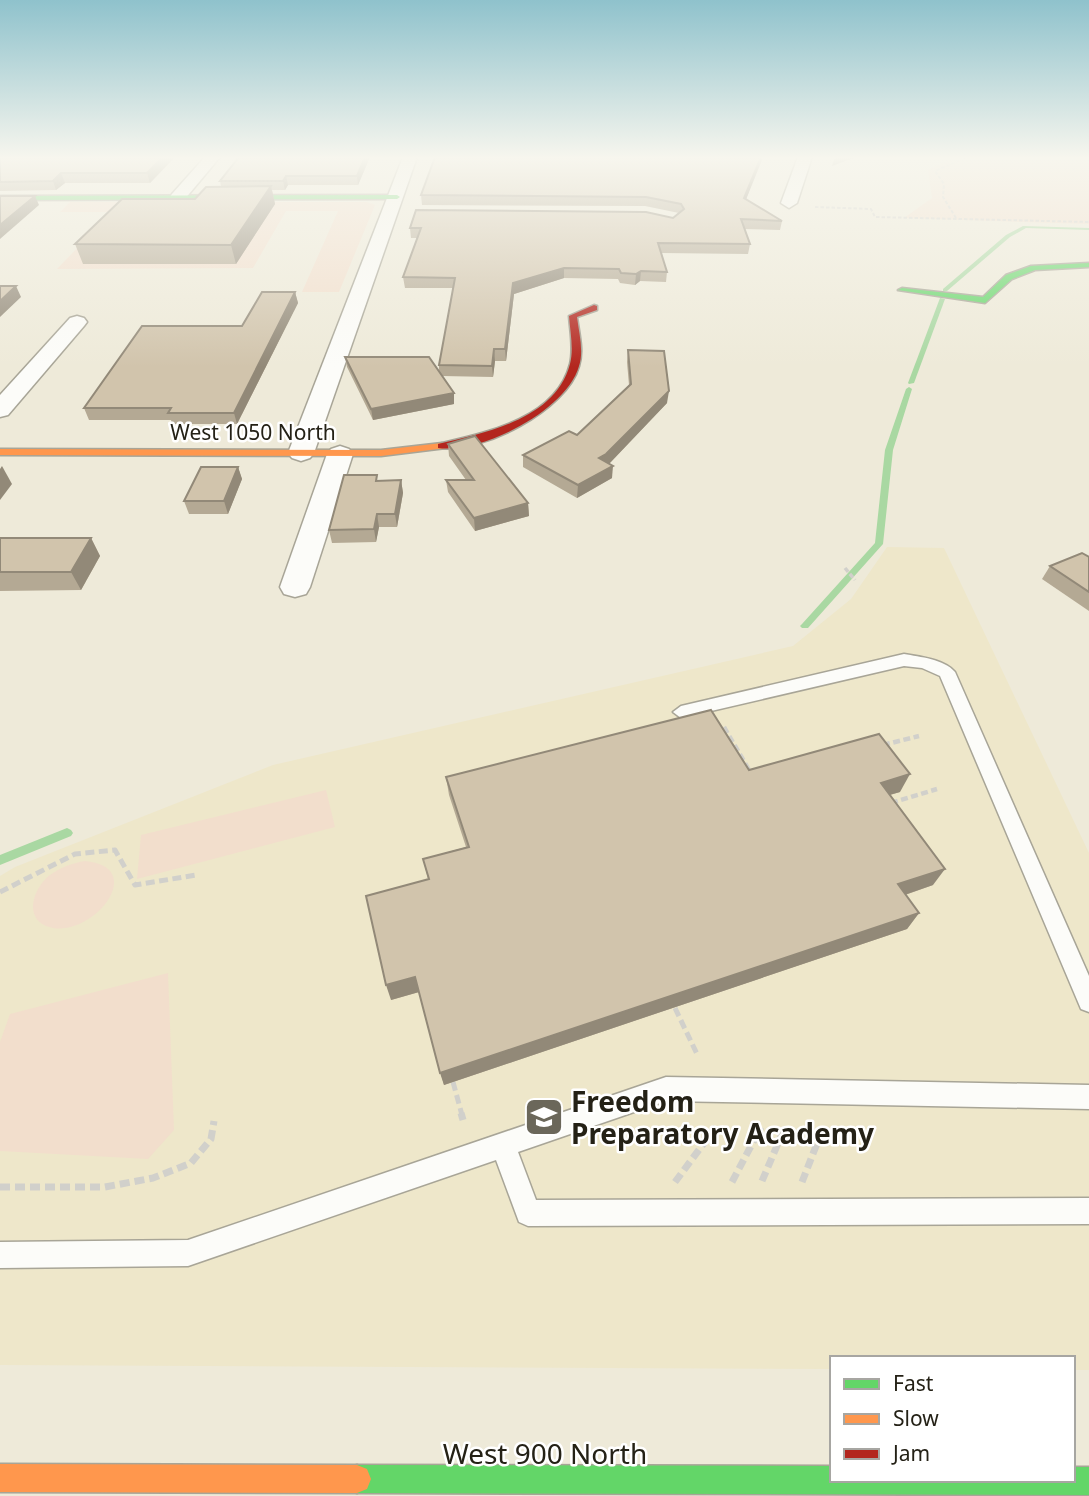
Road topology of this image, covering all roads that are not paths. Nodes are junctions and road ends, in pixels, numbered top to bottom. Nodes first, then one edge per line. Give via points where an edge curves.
1 (390, 227) edge
2 (1089, 265) edge
3 (902, 290) dead end
4 (594, 308) dead end
5 (77, 322) dead end
6 (0, 410) edge
7 (0, 452) edge
8 (301, 453) junction
9 (340, 454) junction
10 (295, 587) dead end
11 (681, 712) dead end
12 (1089, 1001) edge
13 (1089, 1097) edge
14 (503, 1144) junction
15 (1089, 1211) edge
16 (0, 1255) edge
17 (0, 1478) edge
18 (830, 1481) edge

1 - 8 street
2 - 3 street via 1034,268 1009,277 985,300
4 - 9 street, West 1050 North via 573,316 575,365 563,391 536,414 486,437 438,448
5 - 6 street
7 - 8 street, West 1050 North
8 - 9 street, West 1050 North
9 - 10 street
11 - 12 lane via 904,660 947,672
13 - 14 lane via 666,1089
14 - 15 lane via 528,1213
14 - 16 lane via 188,1253
17 - 18 street, West 900 North

